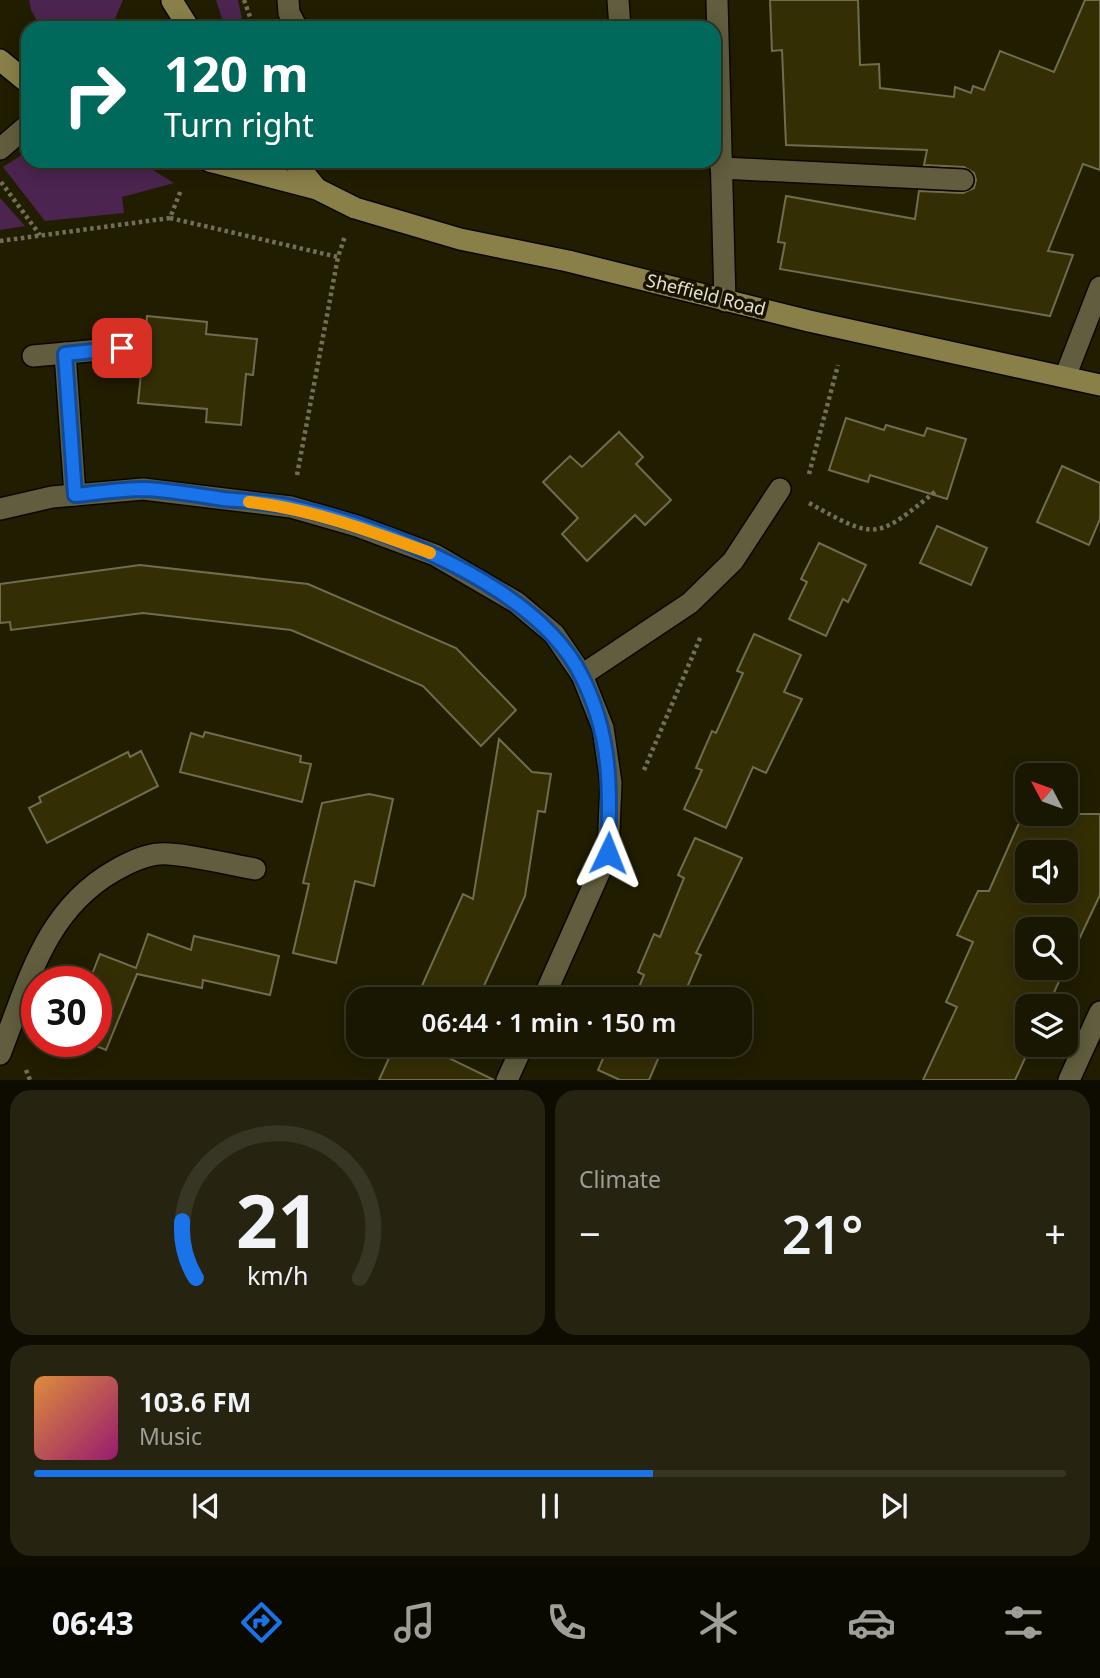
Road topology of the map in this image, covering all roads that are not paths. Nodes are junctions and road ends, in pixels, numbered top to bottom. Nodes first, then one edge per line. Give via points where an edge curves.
1 (288, 0) edge
2 (618, 0) edge
3 (717, 0) edge
4 (172, 1) edge
5 (168, 21) edge
6 (185, 21) edge
7 (293, 21) edge
8 (620, 21) edge
9 (718, 21) edge
10 (0, 60) edge
11 (21, 76) edge
12 (21, 131) edge
13 (0, 149) edge
14 (236, 168) edge
15 (300, 168) edge
16 (721, 168) joint
17 (963, 180) dead end
18 (317, 189) junction
19 (1100, 287) edge
20 (725, 301) junction
21 (122, 348) dead end
22 (65, 354) junction
23 (33, 356) dead end
24 (1065, 377) junction
25 (1100, 385) edge
26 (780, 489) road end
27 (75, 495) junction
28 (0, 509) edge
29 (582, 675) junction
30 (255, 869) dead end
31 (548, 987) edge
32 (1100, 1012) edge
33 (0, 1054) edge
34 (518, 1057) edge
35 (507, 1080) edge
36 (1069, 1080) edge

1 - 7 street
2 - 8 street
3 - 9 street
4 - 5 main road
4 - 6 main road
10 - 11 main road
12 - 13 street
14 - 18 main road, Sheffield Road
15 - 18 main road, Sheffield Road
16 - 17 street
16 - 20 street
18 - 20 main road, Sheffield Road via 355,208 460,239 587,265
19 - 24 street
20 - 24 main road, Sheffield Road
21 - 22 street
22 - 23 street
22 - 27 street
24 - 25 main road, Sheffield Road
26 - 29 street via 733,561 690,603
27 - 28 street
27 - 29 street via 143,489 291,507 357,526 435,555 505,595 554,634
29 - 31 street via 604,728 611,783 608,853
30 - 33 street via 159,854 124,865 92,884 63,912 42,947
32 - 36 street
34 - 35 street

